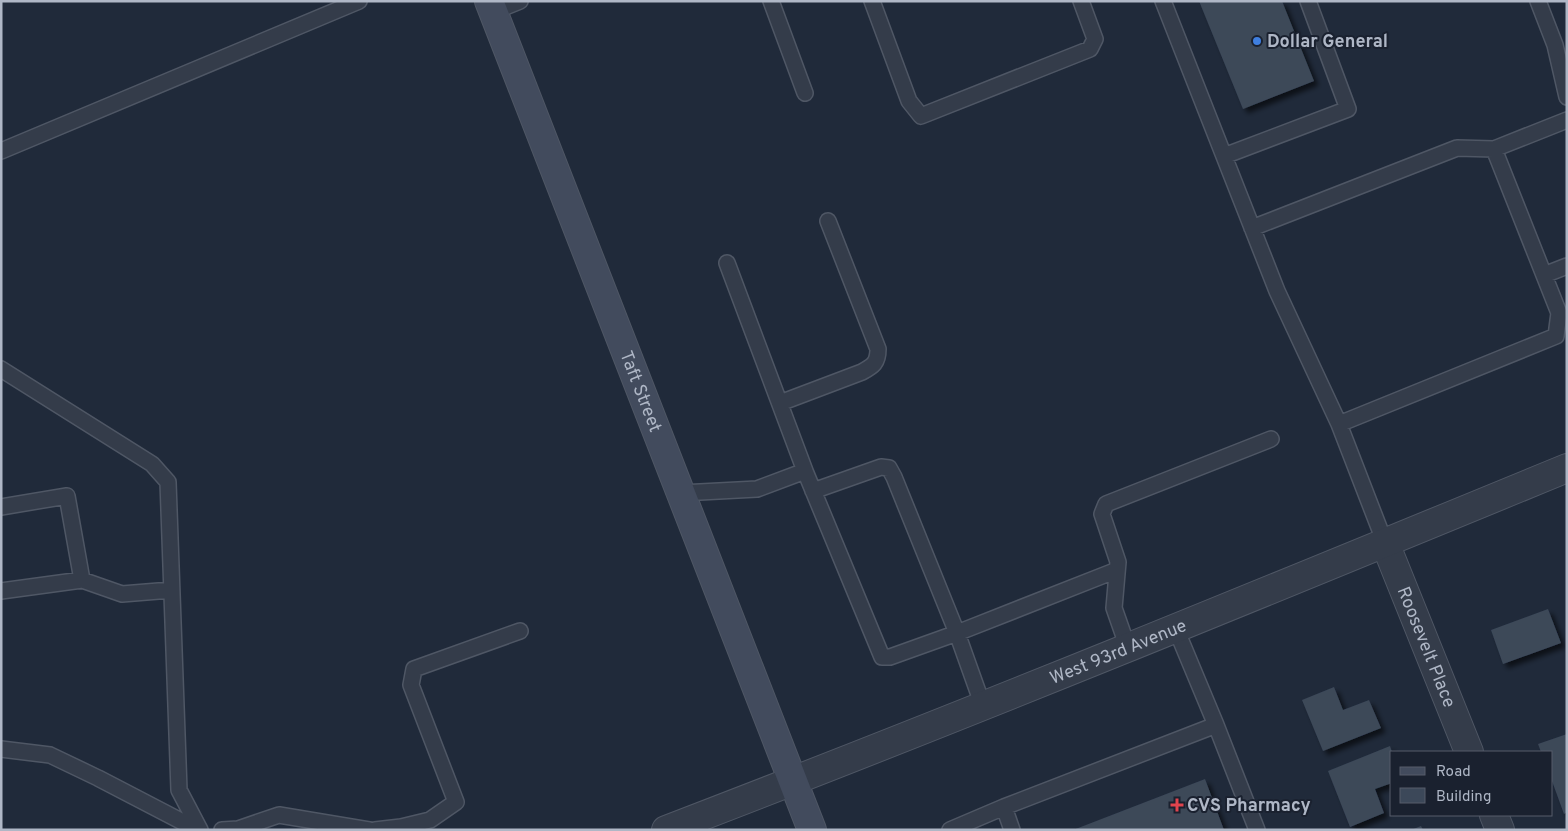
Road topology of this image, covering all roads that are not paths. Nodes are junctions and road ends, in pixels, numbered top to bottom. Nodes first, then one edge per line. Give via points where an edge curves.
1 (359, 1) edge
2 (520, 1) edge
3 (771, 1) edge
4 (872, 1) edge
5 (1081, 1) edge
6 (1163, 1) edge
7 (1308, 1) edge
8 (1538, 1) edge
9 (491, 7) edge
10 (1561, 42) edge
11 (805, 93) dead end
12 (1567, 97) edge
13 (1567, 120) edge
14 (1494, 149) junction
15 (1, 151) edge
16 (1224, 156) junction
17 (828, 221) dead end
18 (1252, 228) junction
19 (727, 263) dead end
20 (1567, 266) edge
21 (1544, 275) junction
22 (1, 370) edge
23 (780, 403) junction
24 (1339, 424) junction
25 (1271, 439) dead end
26 (1567, 468) edge
27 (806, 472) junction
28 (813, 491) junction
29 (681, 493) junction
30 (1, 506) edge
31 (1385, 543) junction
32 (1117, 570) junction
33 (82, 580) junction
34 (1, 590) edge
35 (171, 590) junction
36 (1176, 629) junction
37 (520, 631) dead end
38 (957, 633) junction
39 (1128, 648) junction
40 (983, 706) junction
41 (1216, 725) junction
42 (1, 748) edge
43 (1469, 751) edge
44 (793, 781) junction
45 (1004, 806) junction
46 (1494, 816) edge
47 (199, 830) edge
48 (222, 830) edge
49 (369, 830) edge
50 (374, 830) edge
51 (666, 830) edge
52 (812, 830) edge
53 (950, 830) edge
54 (1012, 830) edge
55 (1257, 830) edge
56 (1500, 830) edge

1 - 15 lane
2 - 9 lane
3 - 11 lane
4 - 5 lane via 909,101 921,116 1090,49 1095,39
6 - 16 lane
7 - 16 lane via 1348,109
8 - 10 lane
9 - 29 main road, Taft Street
10 - 12 lane
13 - 14 lane
14 - 18 lane via 1457,148
14 - 21 lane
16 - 18 lane
17 - 23 lane via 878,349 878,358 862,372
18 - 24 lane via 1277,291
19 - 23 lane
20 - 21 lane
21 - 24 lane via 1559,313 1556,336
22 - 35 lane via 152,464 168,482
23 - 27 lane
24 - 31 lane
25 - 32 lane via 1106,504 1102,514 1118,562
26 - 31 street, West 93rd Avenue
27 - 28 lane
27 - 29 lane via 757,489
28 - 38 lane via 881,467 889,468
28 - 38 lane via 882,657
29 - 44 main road, Taft Street
30 - 33 lane via 67,496
31 - 36 street, West 93rd Avenue
31 - 43 street, Roosevelt Place
32 - 38 lane
32 - 39 lane via 1114,608
33 - 34 lane
33 - 35 lane via 122,594
35 - 47 lane via 179,790
36 - 39 street, West 93rd Avenue
36 - 41 lane
37 - 50 lane via 414,669 412,685 456,802 430,820
38 - 40 lane
39 - 40 street, West 93rd Avenue
40 - 44 street, West 93rd Avenue
41 - 45 lane
41 - 55 lane
42 - 47 lane via 50,755
44 - 51 street, West 93rd Avenue
44 - 52 main road, Taft Street
45 - 53 lane
45 - 54 lane
46 - 56 street
48 - 49 lane via 279,815

